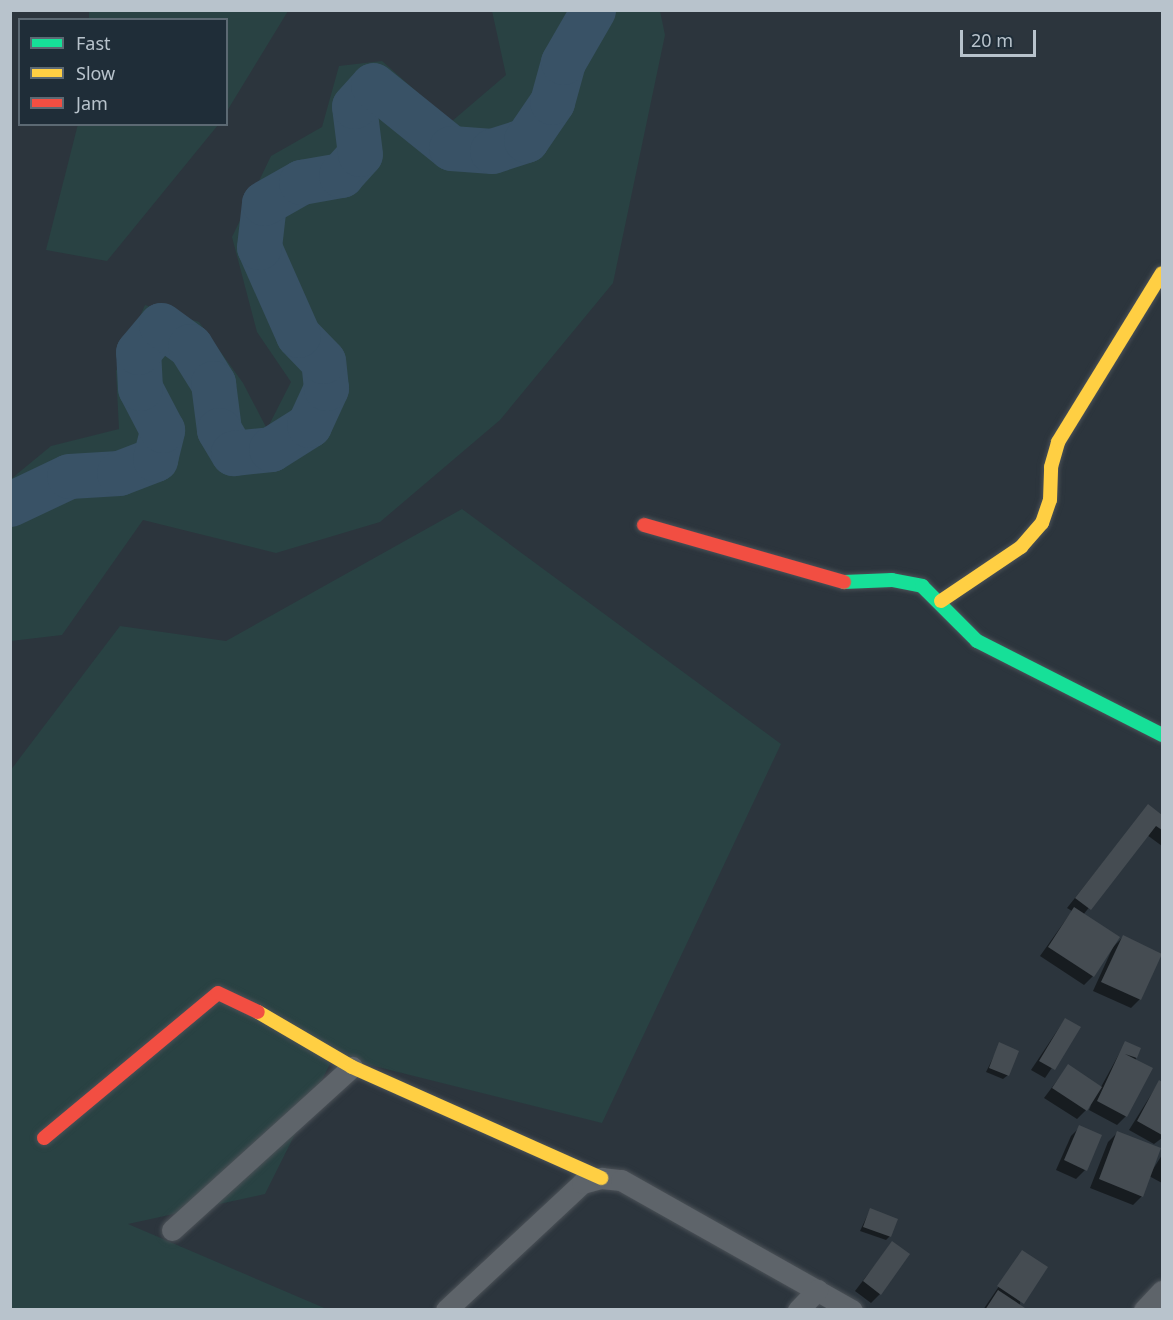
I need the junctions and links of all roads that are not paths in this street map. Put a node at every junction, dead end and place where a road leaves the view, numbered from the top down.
1 (1162, 273) edge
2 (644, 525) dead end
3 (941, 601) junction
4 (1162, 735) edge
5 (352, 1067) junction
6 (44, 1138) dead end
7 (601, 1178) junction
8 (172, 1230) dead end
9 (818, 1290) junction
10 (1162, 1291) edge
11 (446, 1310) edge
12 (798, 1310) edge
13 (852, 1310) edge
14 (1144, 1310) edge

1 - 3 street
2 - 3 street
3 - 4 street
5 - 6 street
5 - 7 street
5 - 8 street
7 - 9 street
7 - 11 street
9 - 12 street
9 - 13 street
10 - 14 street

